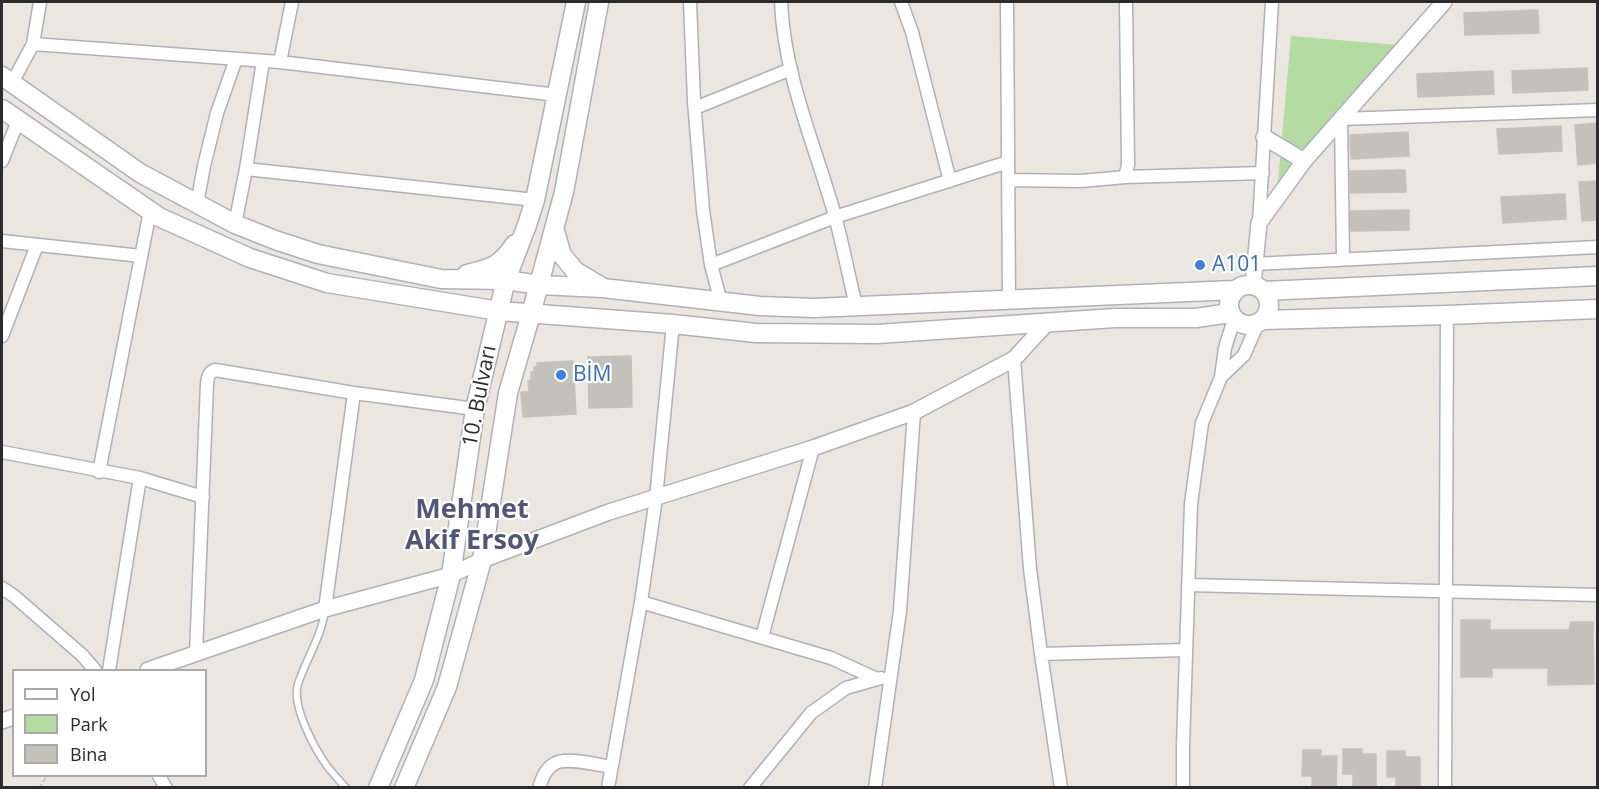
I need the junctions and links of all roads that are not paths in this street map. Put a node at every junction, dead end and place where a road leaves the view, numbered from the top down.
1 (40, 2) edge
2 (292, 2) edge
3 (576, 2) edge
4 (599, 2) edge
5 (690, 2) edge
6 (781, 2) edge
7 (901, 2) edge
8 (1007, 2) edge
9 (1126, 2) edge
10 (1272, 2) edge
11 (1444, 2) edge
12 (33, 44) junction
13 (236, 59) junction
14 (263, 61) junction
15 (280, 62) junction
16 (791, 69) junction
17 (7, 79) edge
18 (557, 95) junction
19 (695, 108) junction
20 (2, 109) edge
21 (1598, 110) edge
22 (1341, 119) junction
23 (18, 121) junction
24 (1264, 137) junction
25 (2, 161) edge
26 (1304, 161) junction
27 (1008, 162) junction
28 (246, 169) junction
29 (1263, 173) junction
30 (1125, 177) junction
31 (1008, 180) junction
32 (950, 181) junction
33 (535, 200) junction
34 (197, 204) junction
35 (150, 211) junction
36 (835, 217) junction
37 (1259, 223) junction
38 (235, 224) junction
39 (527, 225) junction
40 (554, 228) junction
41 (2, 241) edge
42 (37, 245) junction
43 (1598, 247) edge
44 (141, 256) junction
45 (1343, 258) junction
46 (711, 264) junction
47 (1254, 264) junction
48 (1598, 276) edge
49 (441, 279) junction
50 (506, 280) junction
51 (539, 285) junction
52 (603, 288) junction
53 (1258, 288) junction
54 (1235, 290) junction
55 (1009, 299) junction
56 (721, 302) junction
57 (856, 306) junction
58 (1598, 309) edge
59 (499, 311) junction
60 (531, 314) junction
61 (1446, 315) junction
62 (1232, 316) junction
63 (1260, 321) junction
64 (1047, 323) junction
65 (674, 324) junction
66 (2, 336) edge
67 (1014, 359) junction
68 (1221, 377) junction
69 (354, 393) junction
70 (475, 409) junction
71 (914, 412) junction
72 (813, 448) junction
73 (2, 452) edge
74 (99, 472) junction
75 (140, 478) junction
76 (203, 497) junction
77 (656, 498) junction
78 (482, 560) junction
79 (451, 575) junction
80 (1188, 585) junction
81 (2, 588) edge
82 (1446, 592) junction
83 (1598, 595) edge
84 (641, 602) junction
85 (325, 609) junction
86 (762, 637) junction
87 (1186, 650) junction
88 (196, 654) junction
89 (1041, 654) junction
90 (94, 669) edge
91 (109, 669) edge
92 (151, 669) edge
93 (891, 675) junction
94 (877, 679) junction
95 (611, 767) junction
96 (346, 788) edge
97 (378, 788) edge
98 (404, 788) edge
99 (539, 788) edge
100 (608, 788) edge
101 (750, 788) edge
102 (875, 788) edge
103 (1061, 788) edge
104 (1183, 788) edge
105 (1445, 788) edge

1 - 12 street
2 - 15 street
3 - 18 main road, 10. Bulvarı
4 - 40 main road, 10. Bulvarı
5 - 19 street
6 - 16 street
7 - 32 street
8 - 27 street
9 - 30 street
10 - 24 street
11 - 22 street
12 - 13 street
12 - 17 street
13 - 14 street
13 - 34 street
14 - 15 street
14 - 28 street
15 - 18 street
16 - 19 street
16 - 36 street
17 - 34 main road
18 - 33 main road, 10. Bulvarı
19 - 46 street
20 - 23 main road
21 - 22 street
22 - 26 street
22 - 45 street
23 - 25 street
23 - 35 main road
24 - 26 street
24 - 29 street
26 - 37 street
27 - 31 street
27 - 32 street
28 - 33 street
28 - 38 street
29 - 30 street
29 - 37 street
30 - 31 street
31 - 55 street
32 - 36 street
33 - 39 main road, 10. Bulvarı
34 - 38 main road
35 - 44 street
35 - 59 main road
36 - 46 street
36 - 57 street
37 - 47 street
38 - 49 main road
39 - 49 main road
39 - 50 main road, 10. Bulvarı
40 - 51 main road, 10. Bulvarı
40 - 52 main road
41 - 42 street
42 - 44 street
42 - 66 street
43 - 45 street
44 - 74 street
45 - 47 street
46 - 56 street
47 - 53 street
48 - 53 main road
49 - 50 main road
50 - 51 main road
50 - 59 main road, 10. Bulvarı
51 - 52 main road
51 - 60 main road, 10. Bulvarı
52 - 56 main road
53 - 54 main road
53 - 63 main road
54 - 55 main road
54 - 62 main road
55 - 57 main road
56 - 57 main road
58 - 61 main road
59 - 60 main road
59 - 70 main road, 10. Bulvarı
60 - 65 main road
60 - 78 main road, 10. Bulvarı
61 - 63 main road
61 - 82 street
62 - 63 main road
62 - 64 main road
62 - 68 street
63 - 68 street
64 - 65 main road
64 - 67 street
65 - 77 street
67 - 71 street
67 - 89 street
68 - 80 street
69 - 70 street
69 - 76 street
69 - 85 street
70 - 79 main road, 10. Bulvarı
71 - 72 street
71 - 93 street
72 - 77 street
72 - 86 street
73 - 74 street
74 - 75 street
75 - 76 street
75 - 91 street
76 - 88 street
77 - 78 street
77 - 84 street
78 - 79 street
78 - 98 main road, 10. Bulvarı
79 - 85 street
79 - 97 main road, 10. Bulvarı
80 - 82 street
80 - 87 street
81 - 90 street
82 - 83 street
82 - 105 street
84 - 86 street
84 - 95 street
85 - 88 street
85 - 96 lane
86 - 94 street
87 - 89 street
87 - 104 street
88 - 92 street
89 - 103 street
93 - 94 street
93 - 102 street
94 - 101 street
95 - 99 street
95 - 100 street

